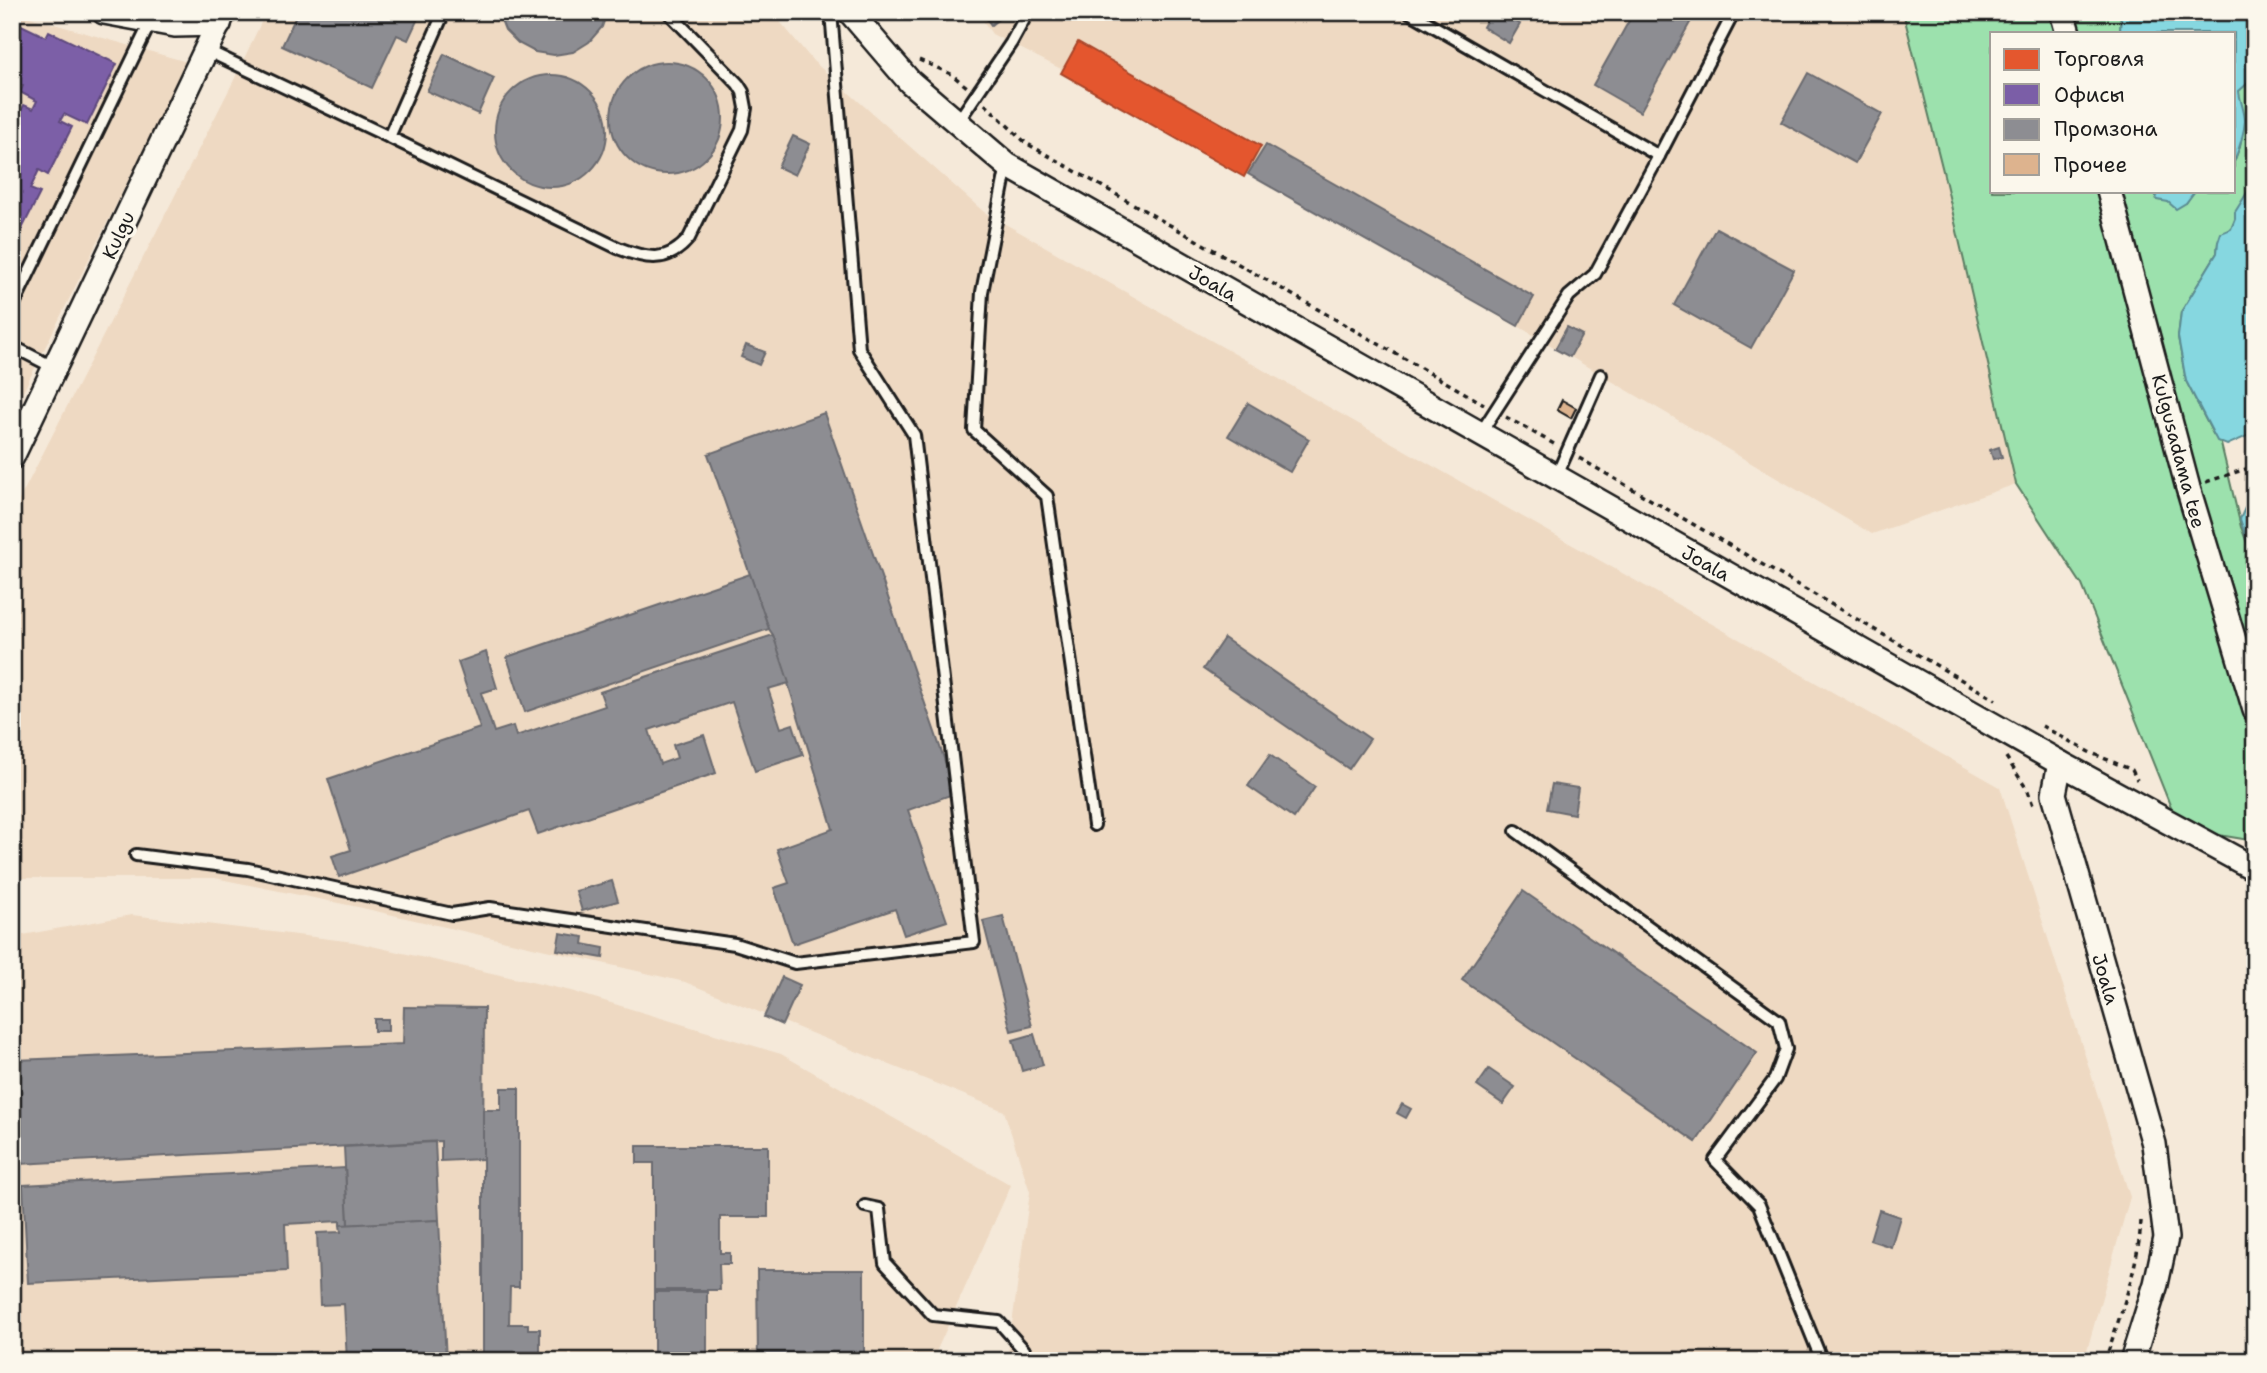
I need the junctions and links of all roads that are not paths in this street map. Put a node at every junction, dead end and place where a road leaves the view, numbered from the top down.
1 (104, 12) edge
2 (444, 12) edge
3 (668, 12) edge
4 (831, 12) edge
5 (850, 12) edge
6 (1027, 12) edge
7 (1409, 12) edge
8 (1734, 12) edge
9 (2062, 12) edge
10 (221, 18) edge
11 (151, 20) junction
12 (2068, 32) edge
13 (206, 50) junction
14 (957, 123) junction
15 (389, 136) junction
16 (1659, 156) junction
17 (1007, 165) junction
18 (2109, 192) edge
19 (12, 308) edge
20 (12, 346) edge
21 (55, 368) junction
22 (1601, 375) dead end
23 (1480, 434) junction
24 (12, 457) edge
25 (1556, 477) junction
26 (2255, 710) edge
27 (2060, 763) junction
28 (1094, 825) dead end
29 (1516, 831) dead end
30 (136, 855) dead end
31 (2253, 867) edge
32 (865, 1206) dead end
33 (1028, 1361) edge
34 (1822, 1361) edge
35 (2132, 1361) edge

1 - 11 street
2 - 15 lane
3 - 15 lane
4 - 30 lane
5 - 14 street, Joala
6 - 14 lane
7 - 16 lane
8 - 16 lane
9 - 12 street
10 - 11 street
10 - 13 street, Kulgu
11 - 19 lane
13 - 15 lane
13 - 21 street, Kulgu
14 - 17 street, Joala
16 - 23 lane
17 - 23 street, Joala
17 - 28 lane
18 - 26 street, Kulgusadama tee
20 - 21 lane
21 - 24 street, Kulgu
22 - 25 lane
23 - 25 street, Joala
25 - 27 street, Joala
27 - 31 street
27 - 35 street, Joala
29 - 34 lane
32 - 33 lane

